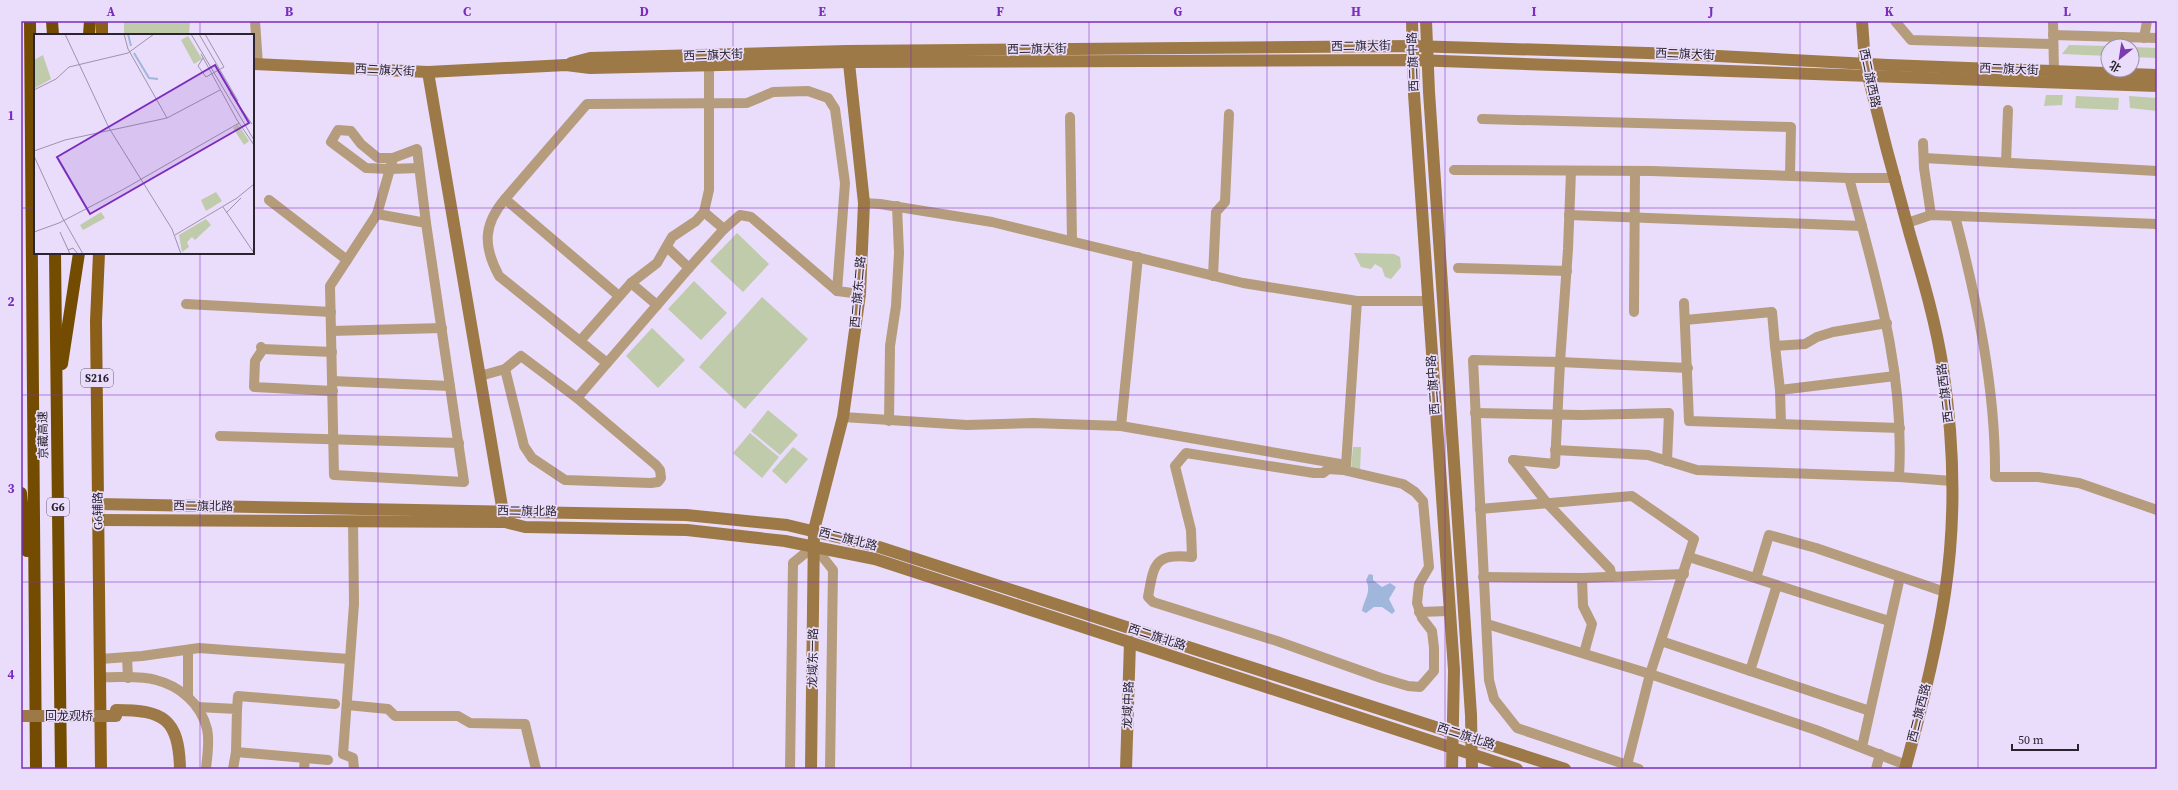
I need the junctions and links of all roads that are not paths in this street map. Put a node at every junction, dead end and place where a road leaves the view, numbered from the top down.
1 (30, 21) edge
2 (52, 21) edge
3 (90, 21) edge
4 (102, 21) edge
5 (255, 21) edge
6 (1412, 21) edge
7 (1426, 21) edge
8 (1862, 21) edge
9 (1895, 21) edge
10 (2053, 21) edge
11 (2148, 21) edge
12 (53, 34) edge
13 (89, 34) edge
14 (102, 34) edge
15 (2144, 38) junction
16 (2157, 38) edge
17 (2053, 39) junction
18 (1412, 46) junction
19 (1427, 46) junction
20 (848, 57) junction
21 (1413, 60) junction
22 (1428, 60) junction
23 (255, 64) edge
24 (1865, 64) junction
25 (566, 65) junction
26 (710, 65) junction
27 (2054, 70) junction
28 (428, 72) junction
29 (2157, 75) edge
30 (1868, 76) junction
31 (2157, 86) edge
32 (710, 103) junction
33 (2008, 110) dead end
34 (1229, 114) dead end
35 (1070, 117) dead end
36 (1482, 119) dead end
37 (1923, 143) dead end
38 (393, 158) junction
39 (1924, 158) junction
40 (2006, 162) junction
41 (419, 168) junction
42 (390, 169) junction
43 (1454, 170) dead end
44 (1571, 171) junction
45 (1635, 171) junction
46 (2157, 171) edge
47 (1790, 175) junction
48 (1849, 178) junction
49 (1896, 178) junction
50 (505, 199) junction
51 (269, 200) dead end
52 (864, 203) junction
53 (897, 206) junction
54 (704, 212) junction
55 (377, 214) junction
56 (1569, 215) junction
57 (1931, 215) junction
58 (1955, 216) junction
59 (1634, 218) junction
60 (1907, 222) junction
61 (426, 223) junction
62 (2157, 224) edge
63 (1862, 226) junction
64 (724, 229) junction
65 (1072, 241) junction
66 (667, 247) junction
67 (55, 254) edge
68 (79, 254) edge
69 (99, 254) edge
70 (1138, 257) junction
71 (347, 260) junction
72 (689, 268) junction
73 (1458, 268) dead end
74 (1567, 271) junction
75 (1213, 276) junction
76 (631, 283) junction
77 (837, 291) junction
78 (860, 294) junction
79 (619, 296) junction
80 (1357, 301) junction
81 (1428, 301) junction
82 (1684, 303) dead end
83 (186, 304) dead end
84 (656, 305) junction
85 (331, 312) junction
86 (1634, 312) dead end
87 (1685, 320) junction
88 (1887, 323) junction
89 (442, 328) junction
90 (331, 331) junction
91 (580, 341) junction
92 (1775, 346) junction
93 (332, 352) junction
94 (1560, 362) junction
95 (608, 363) junction
96 (1688, 368) junction
97 (505, 369) junction
98 (480, 376) junction
99 (1895, 376) junction
100 (332, 386) junction
101 (450, 386) junction
102 (1780, 390) junction
103 (57, 397) junction
104 (577, 398) junction
105 (1475, 413) junction
106 (1558, 414) junction
107 (843, 417) junction
108 (889, 421) junction
109 (1781, 424) junction
110 (1122, 426) junction
111 (1900, 428) junction
112 (220, 436) dead end
113 (333, 439) junction
114 (459, 443) junction
115 (1555, 450) junction
116 (1667, 461) junction
117 (1899, 477) junction
118 (1952, 481) junction
119 (21, 492) edge
120 (1547, 503) junction
121 (98, 504) junction
122 (1480, 509) junction
123 (2157, 510) edge
124 (504, 516) junction
125 (98, 520) junction
126 (353, 521) junction
127 (814, 530) junction
128 (814, 546) junction
129 (1689, 557) junction
130 (1684, 574) junction
131 (1483, 577) junction
132 (1612, 577) junction
133 (1900, 577) junction
134 (1582, 578) junction
135 (1756, 578) junction
136 (1777, 585) junction
137 (1946, 592) junction
138 (1449, 611) junction
139 (1419, 612) junction
140 (35, 617) junction
141 (1889, 621) junction
142 (1487, 624) junction
143 (1661, 641) junction
144 (1130, 642) junction
145 (188, 650) junction
146 (1584, 653) junction
147 (127, 657) junction
148 (100, 659) junction
149 (348, 659) junction
150 (1750, 671) junction
151 (1650, 674) junction
152 (100, 677) junction
153 (128, 678) junction
154 (188, 697) junction
155 (335, 704) dead end
156 (347, 706) junction
157 (197, 707) junction
158 (237, 709) junction
159 (21, 710) edge
160 (1870, 711) junction
161 (116, 713) junction
162 (21, 716) edge
163 (1453, 733) junction
164 (1471, 738) junction
165 (1862, 747) junction
166 (1453, 749) junction
167 (236, 752) junction
168 (1880, 754) junction
169 (1472, 755) junction
170 (305, 758) junction
171 (328, 760) dead end
172 (1627, 765) junction
173 (1906, 767) edge
174 (36, 769) edge
175 (61, 769) edge
176 (101, 769) edge
177 (174, 769) edge
178 (180, 769) edge
179 (206, 769) edge
180 (233, 769) edge
181 (304, 769) edge
182 (354, 769) edge
183 (536, 769) edge
184 (790, 769) edge
185 (811, 769) edge
186 (830, 769) edge
187 (1126, 769) edge
188 (1452, 769) edge
189 (1472, 769) edge
190 (1516, 769) edge
191 (1565, 769) edge
192 (1639, 769) edge
193 (1876, 769) edge

1 - 140 highway, 京藏高速 / G6
2 - 12 highway
3 - 13 highway
4 - 14 main road
5 - 23 street
6 - 18 main road, 西二旗中路
7 - 19 main road, 西二旗中路
8 - 24 main road, 西二旗西路
9 - 17 street
10 - 17 street
11 - 15 street
15 - 16 street
15 - 17 street
17 - 27 street
18 - 19 main road, 西二旗大街
18 - 20 main road, 西二旗大街
18 - 21 main road, 西二旗中路
19 - 22 main road, 西二旗中路
19 - 24 main road, 西二旗大街
20 - 21 main road, 西二旗大街
20 - 25 main road, 西二旗大街
20 - 26 main road, 西二旗大街
20 - 52 main road, 西二旗东二路
21 - 22 main road, 西二旗大街
21 - 81 main road, 西二旗中路
22 - 30 main road, 西二旗大街
22 - 164 main road, 西二旗中路
23 - 28 main road, 西二旗大街
24 - 27 main road, 西二旗大街
24 - 30 main road, 西二旗西路
25 - 26 main road, 西二旗大街
25 - 28 main road, 西二旗大街
26 - 32 street
27 - 29 main road, 西二旗大街
28 - 98 main road
30 - 31 main road, 西二旗大街
30 - 49 main road, 西二旗西路
32 - 50 street
32 - 54 street
32 - 77 street
33 - 40 street
34 - 75 street
35 - 65 street
36 - 47 street
37 - 39 street
38 - 41 street
38 - 42 street
38 - 42 street
39 - 40 street
39 - 57 street
40 - 46 street
41 - 42 street
41 - 61 street
42 - 55 street
43 - 44 street
44 - 45 street
44 - 56 street
45 - 47 street
45 - 59 street
47 - 48 street
48 - 49 street
48 - 63 street
49 - 60 main road, 西二旗西路
50 - 79 street
50 - 91 street
51 - 71 street
52 - 53 street
52 - 78 main road, 西二旗东二路
53 - 65 street
53 - 108 street
54 - 64 street
54 - 66 street
55 - 61 street
55 - 71 street
56 - 59 street
56 - 74 street
57 - 58 street
57 - 60 street
58 - 62 street
58 - 123 street
59 - 63 street
59 - 86 street
60 - 118 main road, 西二旗西路
61 - 89 street
63 - 88 street
64 - 72 street
64 - 77 street
65 - 70 street
66 - 72 street
66 - 76 street
67 - 103 highway, 京藏高速 / G6
68 - 103 highway
69 - 121 main road, G6辅路 / S216
70 - 75 street
70 - 110 street
71 - 85 street
72 - 84 street
73 - 74 street
74 - 94 street
75 - 80 street
76 - 79 street
76 - 84 street
77 - 78 street
78 - 107 main road, 西二旗东二路
79 - 91 street
80 - 81 street
80 - 110 street
81 - 138 main road, 西二旗中路
82 - 87 street
83 - 85 street
84 - 95 street
85 - 90 street
87 - 92 street
87 - 96 street
88 - 92 street
88 - 99 street
89 - 90 street
89 - 101 street
90 - 93 street
91 - 95 street
92 - 102 street
93 - 100 street
93 - 100 street
94 - 96 street
94 - 105 street
94 - 106 street
95 - 104 street
96 - 109 street
97 - 98 street
97 - 104 street
97 - 104 street
98 - 124 main road
99 - 102 street
99 - 111 street
100 - 101 street
100 - 113 street
101 - 114 street
102 - 109 street
103 - 175 highway, 京藏高速 / G6
105 - 106 street
105 - 122 street
106 - 115 street
106 - 116 street
107 - 108 street
107 - 127 main road, 西二旗东二路
108 - 110 street
109 - 111 street
111 - 117 street
112 - 113 street
113 - 114 street
113 - 114 street
115 - 116 street
115 - 120 street
116 - 117 street
117 - 118 street
118 - 137 main road, 西二旗西路
119 - 140 highway
120 - 122 street
120 - 129 street
120 - 132 street
121 - 124 main road, 西二旗北路
121 - 125 main road, G6辅路 / S216
122 - 131 street
124 - 126 main road, 西二旗北路
124 - 127 main road, 西二旗北路
124 - 128 main road, 西二旗北路
125 - 126 main road, 西二旗北路
125 - 148 main road, G6辅路 / S216
126 - 149 street
127 - 128 main road, 龙域东一路
127 - 163 main road, 西二旗北路
128 - 144 main road, 西二旗北路
128 - 184 street
128 - 185 main road, 龙域东一路
128 - 186 street
129 - 130 street
129 - 135 street
130 - 132 street
130 - 143 street
131 - 134 street
131 - 142 street
132 - 134 street
133 - 135 street
133 - 137 street
133 - 141 street
134 - 146 street
135 - 136 street
136 - 141 street
136 - 150 street
137 - 173 main road, 西二旗西路
138 - 139 street
138 - 163 main road, 西二旗中路
139 - 139 street
140 - 174 highway, 京藏高速 / G6
141 - 160 street
142 - 146 street
142 - 172 street
143 - 150 street
143 - 151 street
144 - 166 main road, 西二旗北路
144 - 187 main road, 龙域中路
145 - 147 street
145 - 149 street
145 - 154 street
146 - 151 street
147 - 148 street
147 - 153 street
148 - 152 main road, G6辅路 / S216
149 - 156 street
150 - 160 street
151 - 165 street
151 - 172 street
152 - 153 street
152 - 176 main road, G6辅路 / S216
153 - 154 street
154 - 157 street
155 - 158 street
156 - 182 street
156 - 183 street
157 - 158 street
157 - 179 street
158 - 167 street
159 - 161 main road, 回龙观桥
160 - 165 street
161 - 162 main road, 回龙观桥, bridge
161 - 177 main road
161 - 178 main road
163 - 164 main road, 西二旗北路
163 - 166 main road, 西二旗中路
164 - 169 main road, 西二旗中路
164 - 191 main road, 西二旗北路
165 - 168 street
166 - 169 main road, 西二旗北路
166 - 188 main road, 西二旗中路
167 - 170 street
167 - 180 street
168 - 173 street
168 - 193 street
169 - 189 main road, 西二旗中路
169 - 190 main road, 西二旗北路
170 - 171 street
170 - 181 street
172 - 192 street

